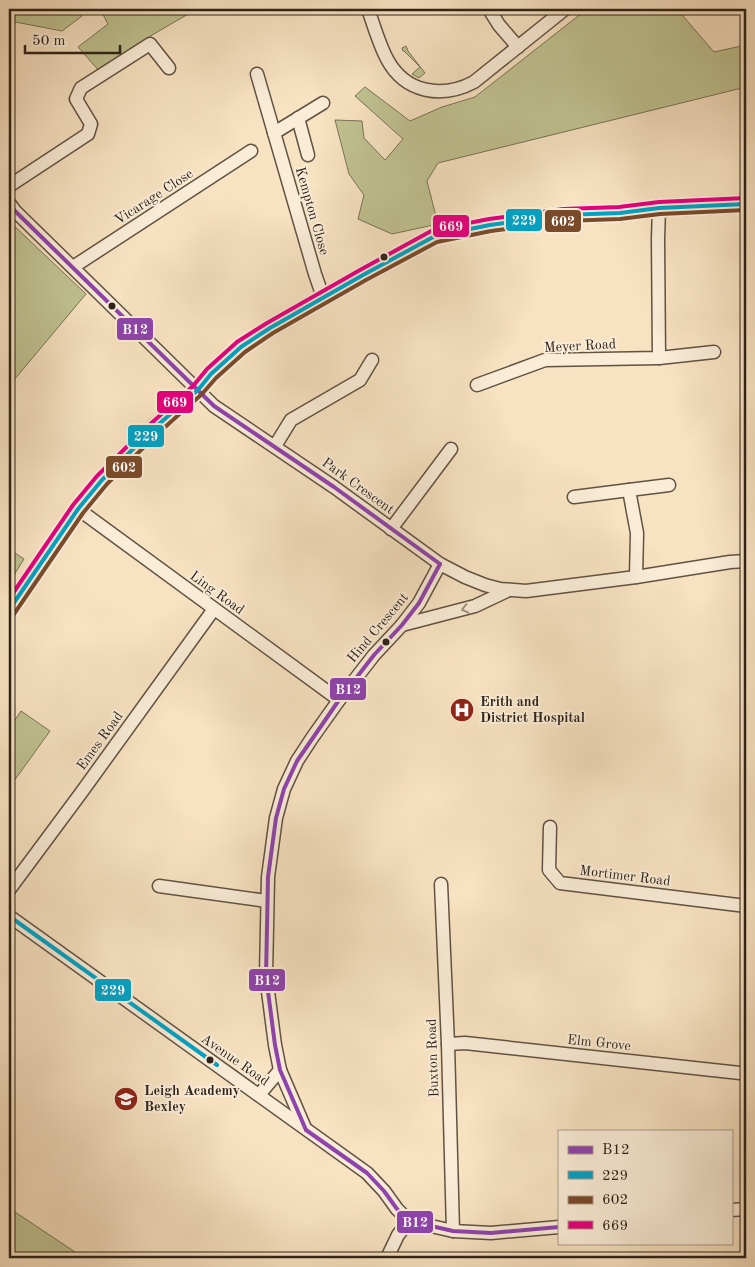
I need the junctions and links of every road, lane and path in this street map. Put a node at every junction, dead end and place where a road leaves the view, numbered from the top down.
1 (368, 9) edge
2 (489, 9) edge
3 (565, 9) edge
4 (518, 47) junction
5 (169, 68) dead end
6 (257, 74) dead end
7 (323, 102) dead end
8 (298, 118) junction
9 (274, 133) junction
10 (251, 151) dead end
11 (308, 155) dead end
12 (9, 186) edge
13 (9, 203) edge
14 (746, 204) edge
15 (659, 208) junction
16 (73, 268) junction
17 (323, 297) junction
18 (714, 352) dead end
19 (659, 358) junction
20 (372, 360) dead end
21 (477, 385) dead end
22 (198, 390) junction
23 (275, 446) junction
24 (451, 449) dead end
25 (669, 485) dead end
26 (630, 490) junction
27 (574, 497) dead end
28 (78, 509) junction
29 (391, 529) junction
30 (746, 561) edge
31 (440, 564) junction
32 (636, 577) junction
33 (509, 590) junction
34 (214, 609) junction
35 (9, 610) edge
36 (402, 625) junction
37 (338, 700) junction
38 (550, 827) dead end
39 (441, 884) dead end
40 (159, 886) dead end
41 (9, 890) edge
42 (267, 901) junction
43 (746, 906) edge
44 (9, 916) edge
45 (448, 1044) junction
46 (280, 1070) junction
47 (746, 1073) edge
48 (259, 1095) junction
49 (306, 1130) junction
50 (746, 1209) edge
51 (732, 1210) edge
52 (409, 1221) junction
53 (558, 1226) edge
54 (453, 1231) junction
55 (387, 1258) edge

1 - 4 street
2 - 4 street
3 - 4 street
5 - 12 street
6 - 9 street, Kempton Close
7 - 8 street
8 - 9 street
8 - 11 street, Kempton Close
9 - 17 street, Kempton Close
10 - 16 street, Vicarage Close
13 - 16 street, Park Crescent
14 - 15 main road
15 - 17 main road
15 - 19 street
16 - 22 street, Park Crescent
17 - 22 main road
18 - 19 street, Meyer Road
19 - 21 street, Meyer Road
20 - 23 street
22 - 23 street, Park Crescent
22 - 28 main road
23 - 29 street, Park Crescent
24 - 29 street
25 - 26 street
26 - 27 street
26 - 32 street
28 - 34 street, Ling Road
28 - 35 main road
29 - 31 street, Park Crescent
30 - 32 street, Park Crescent
31 - 33 street, Park Crescent
31 - 36 street, Hind Crescent
32 - 33 street, Park Crescent
33 -> 36 street, Park Crescent
34 - 37 street, Ling Road
34 - 41 street, Emes Road
36 - 37 street, Hind Crescent
37 - 42 street, Hind Crescent
38 - 43 street, Mortimer Road
39 - 45 street, Buxton Road
40 - 42 street
42 - 46 street, Hind Crescent
44 - 48 street, Avenue Road
45 - 47 street, Elm Grove
45 - 54 street, Buxton Road
46 - 48 street
46 - 49 street, Hind Crescent
48 - 49 street, Avenue Road
49 - 52 street, Avenue Road
50 - 51 street
52 - 54 street
52 - 55 street
53 - 54 street

